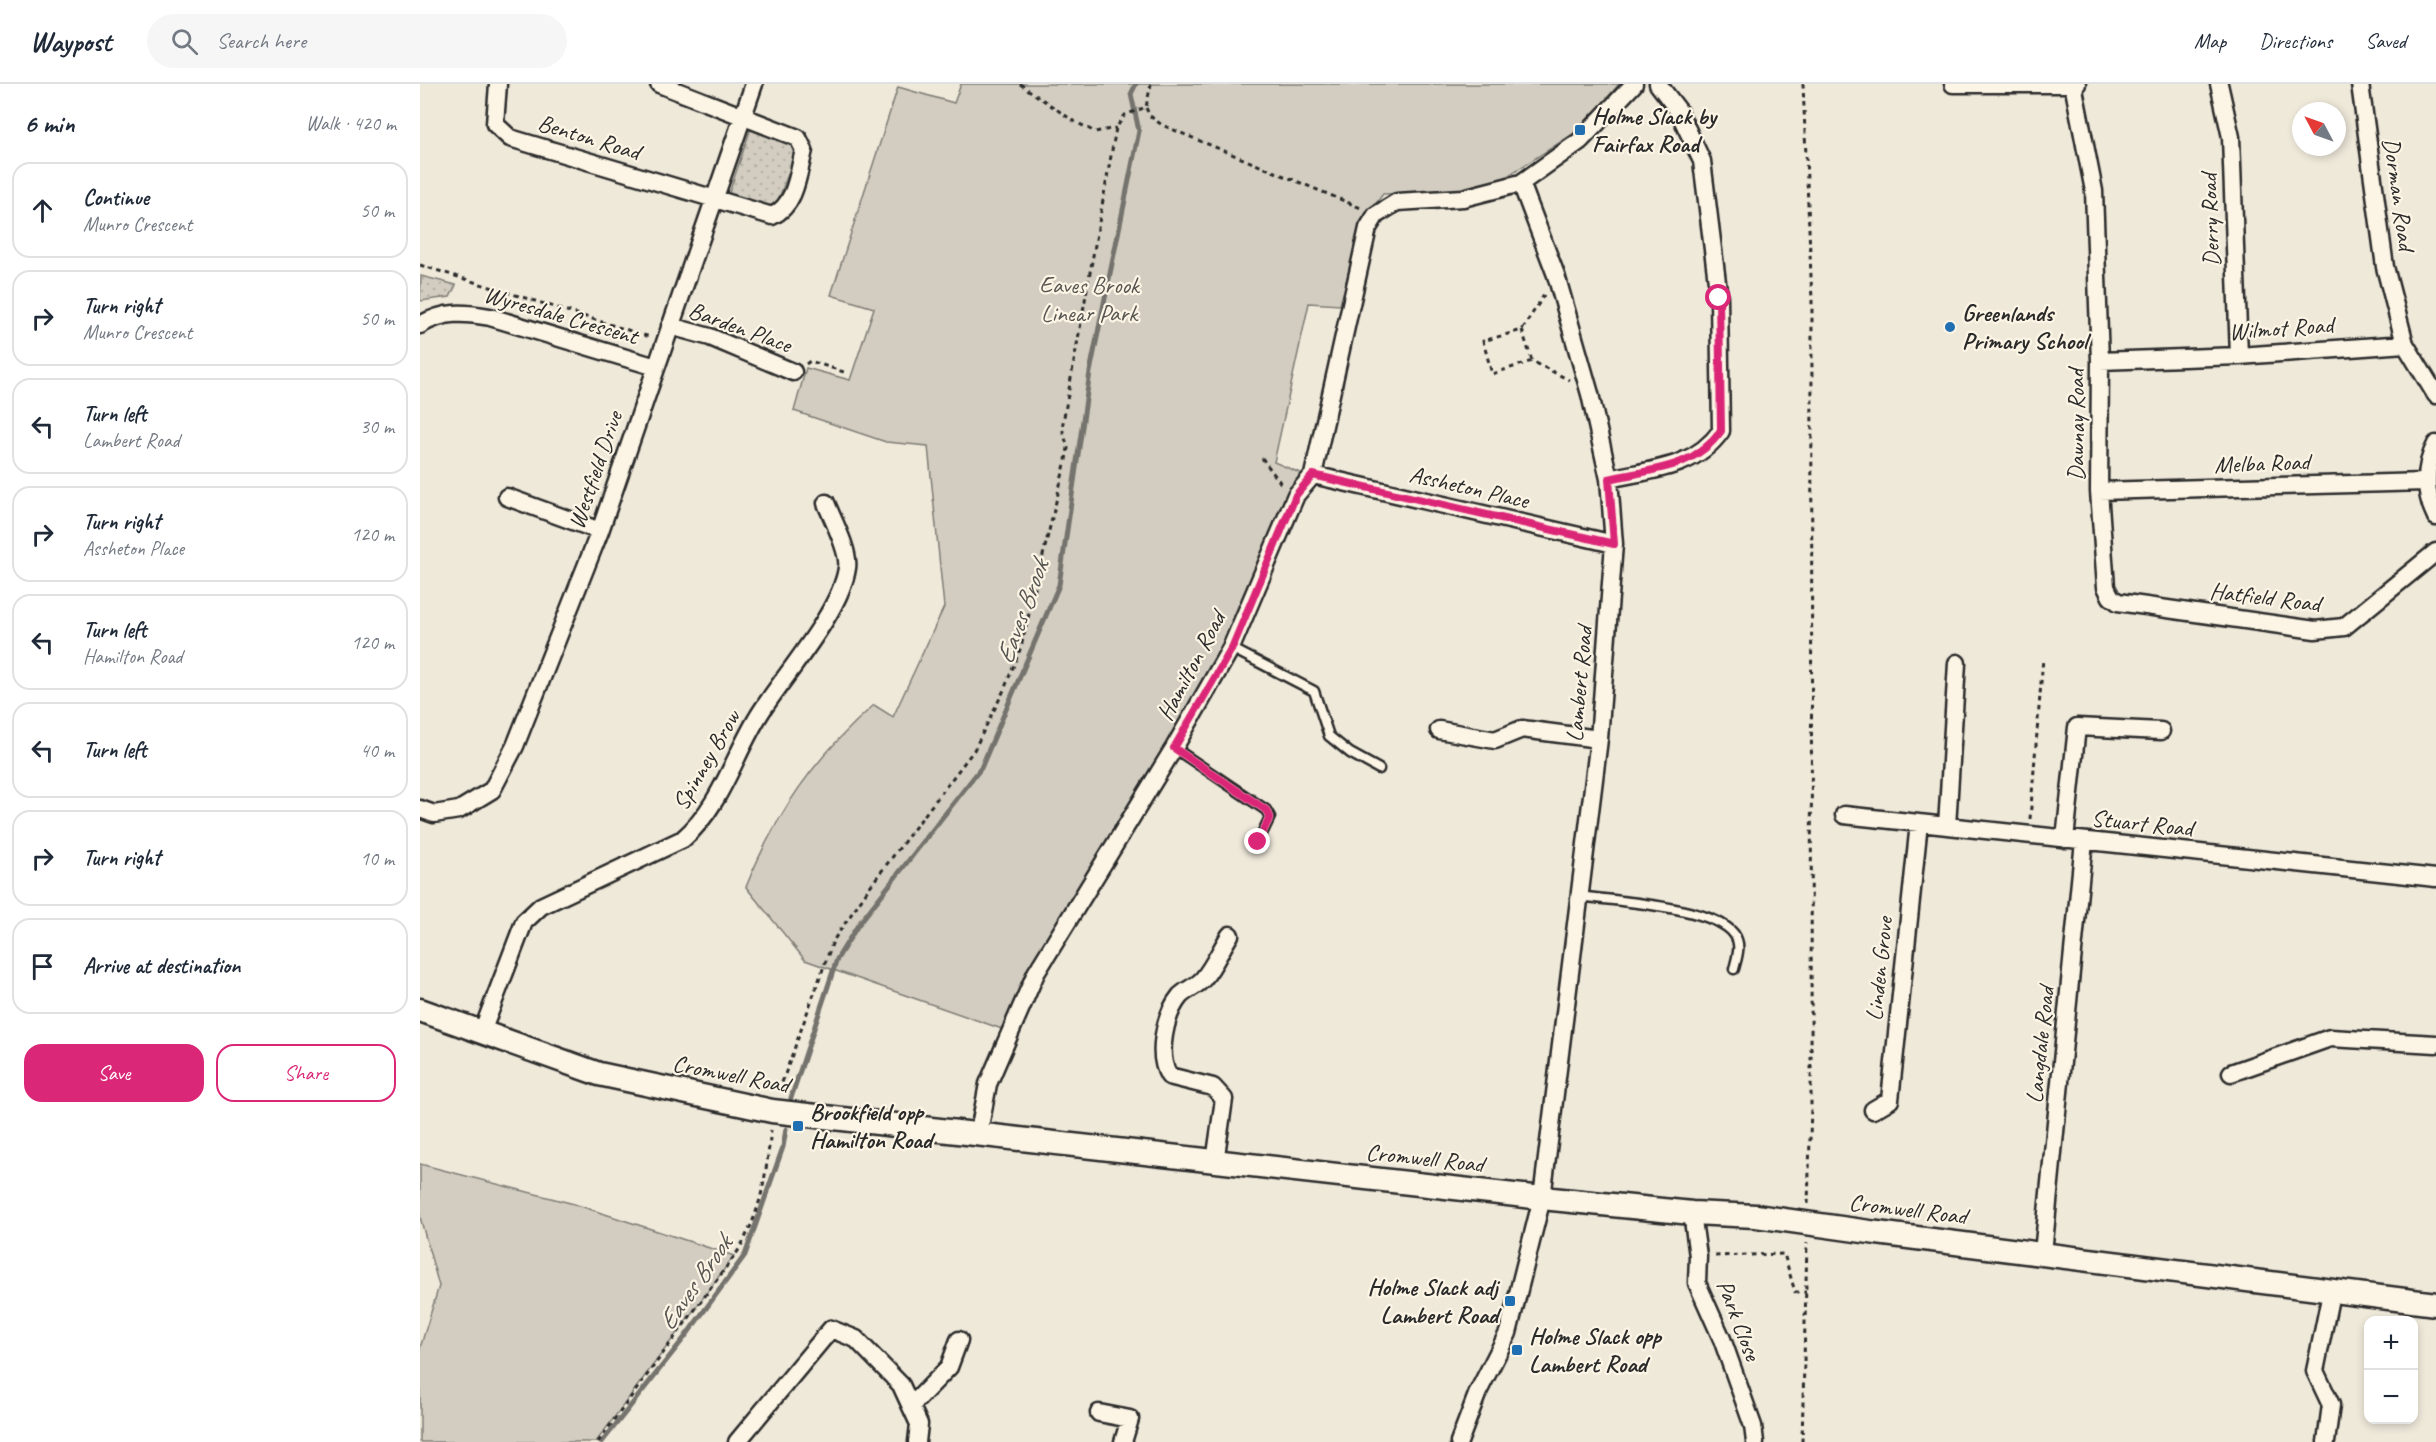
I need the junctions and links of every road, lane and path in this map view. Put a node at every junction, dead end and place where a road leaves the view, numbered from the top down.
1 (498, 84) edge
2 (658, 84) edge
3 (754, 84) edge
4 (1020, 84) edge
5 (1151, 84) edge
6 (1634, 84) edge
7 (1658, 84) edge
8 (1803, 84) edge
9 (1953, 84) edge
10 (2074, 84) edge
11 (2219, 84) edge
12 (2360, 84) edge
13 (1145, 107) junction
14 (743, 115) junction
15 (1116, 128) junction
16 (1521, 183) junction
17 (712, 200) junction
18 (1376, 215) junction
19 (420, 265) edge
20 (1556, 275) junction
21 (420, 325) edge
22 (1522, 330) junction
23 (667, 334) junction
24 (2405, 344) junction
25 (2239, 356) junction
26 (1532, 361) junction
27 (2100, 361) junction
28 (656, 367) junction
29 (793, 372) joint
30 (847, 373) dead end
31 (1588, 391) junction
32 (2436, 395) edge
33 (2436, 444) edge
34 (1262, 458) dead end
35 (1313, 475) junction
36 (1609, 479) junction
37 (2426, 482) junction
38 (2099, 491) junction
39 (1296, 495) junction
40 (507, 497) dead end
41 (826, 503) dead end
42 (2436, 517) edge
43 (600, 531) junction
44 (1614, 544) junction
45 (2436, 552) edge
46 (2106, 587) joint
47 (1232, 648) junction
48 (2043, 658) dead end
49 (1957, 663) dead end
50 (1439, 730) dead end
51 (2161, 731) dead end
52 (1599, 739) junction
53 (1174, 748) junction
54 (1380, 769) dead end
55 (420, 809) edge
56 (1844, 815) dead end
57 (1919, 824) junction
58 (1947, 826) junction
59 (2029, 836) junction
60 (2065, 839) junction
61 (2084, 841) junction
62 (1258, 842) dead end
63 (2436, 878) edge
64 (1579, 896) junction
65 (1230, 935) dead end
66 (1734, 969) dead end
67 (420, 1010) edge
68 (482, 1032) junction
69 (2436, 1044) edge
70 (2231, 1073) dead end
71 (1873, 1110) dead end
72 (772, 1111) junction
73 (978, 1137) junction
74 (1215, 1162) junction
75 (1542, 1198) junction
76 (1808, 1210) dead end
77 (1692, 1213) junction
78 (1808, 1233) dead end
79 (2043, 1253) junction
80 (1698, 1257) junction
81 (1806, 1292) junction
82 (2331, 1293) junction
83 (2436, 1304) edge
84 (959, 1340) dead end
85 (912, 1405) junction
86 (1099, 1413) dead end
87 (598, 1442) edge
88 (737, 1442) edge
89 (917, 1442) edge
90 (1123, 1442) edge
91 (1459, 1442) edge
92 (1755, 1442) edge
93 (1802, 1442) edge
94 (2326, 1442) edge

1 - 17 street, Benton Road
2 - 14 street
3 - 14 street, Westfield Drive
4 - 15 path
5 - 13 path
6 - 16 street
7 - 36 street
8 - 76 path
9 - 10 street
10 - 27 street, Dawnay Road
11 - 25 street, Derry Road
12 - 24 street, Dorman Road
13 - 15 path
13 - 18 path
14 - 17 street, Westfield Drive
14 - 17 street
15 - 72 path
16 - 18 street
16 - 20 street, Lambert Road
17 - 23 street, Westfield Drive
18 - 35 street, Hamilton Road
19 - 23 path
20 - 22 path
20 - 31 street, Lambert Road
21 - 28 street, Wyresdale Crescent
22 - 26 path
22 - 26 path
23 - 28 street, Westfield Drive
23 - 29 street, Barden Place
24 - 25 street, Wilmot Road
24 - 32 street
25 - 27 street, Wilmot Road
26 - 31 path
27 - 38 street, Dawnay Road
28 - 43 street, Westfield Drive
29 - 30 path
31 - 36 street, Lambert Road
33 - 37 street
34 - 39 path
35 - 39 street, Hamilton Road
35 - 44 street, Assheton Place
36 - 44 street, Lambert Road
37 - 38 street, Melba Road
37 - 42 street
38 - 46 street, Dawnay Road
39 - 47 street, Hamilton Road
40 - 43 street
41 - 68 street, Spinney Brow
43 - 55 street, Westfield Drive
44 - 52 street, Lambert Road
45 - 46 street, Hatfield Road
47 - 53 street, Hamilton Road
47 - 54 lane
48 - 59 path
49 - 58 street
50 - 52 street
51 - 60 street
52 - 64 street, Lambert Road
53 - 62 lane
53 - 73 street, Hamilton Road
56 - 57 street, Stuart Road
57 - 58 street, Stuart Road
57 - 71 street, Linden Grove
58 - 59 street, Stuart Road
59 - 60 street, Stuart Road
60 - 61 street, Stuart Road
61 - 63 street, Stuart Road
61 - 79 street, Langdale Road
64 - 66 lane
64 - 75 street, Lambert Road
65 - 74 street
67 - 68 street, Cromwell Road
68 - 72 street, Cromwell Road
69 - 70 street
72 - 73 street, Cromwell Road
72 - 87 path
73 - 74 street, Cromwell Road
74 - 75 street, Cromwell Road
75 - 77 street, Cromwell Road
75 - 91 street, Lambert Road
77 - 79 street, Cromwell Road, bridge
77 - 80 street, Park Close
78 - 81 path
79 - 82 street, Cromwell Road
80 - 81 path
80 - 92 street, Park Close
81 - 93 path
82 - 83 street, Cromwell Road
82 - 94 street
84 - 85 street
85 - 88 street
85 - 89 street
86 - 90 street

